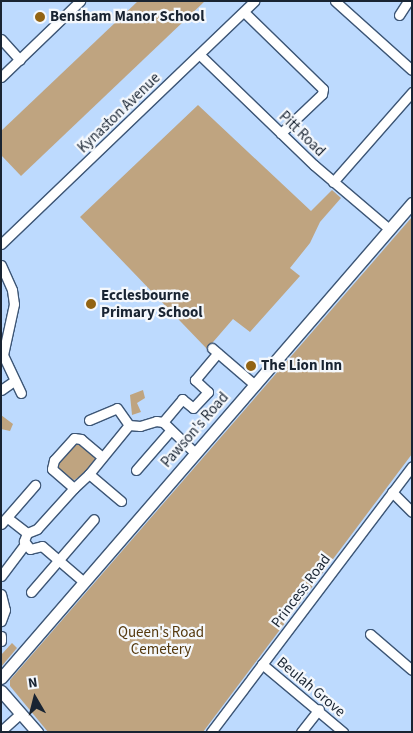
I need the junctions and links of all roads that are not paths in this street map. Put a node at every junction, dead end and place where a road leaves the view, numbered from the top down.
1 (80, 1) edge
2 (254, 1) edge
3 (335, 1) edge
4 (408, 1) edge
5 (244, 12) junction
6 (399, 15) dead end
7 (1, 39) edge
8 (200, 55) junction
9 (20, 60) junction
10 (412, 70) edge
11 (1, 77) edge
12 (412, 92) edge
13 (281, 133) junction
14 (332, 182) junction
15 (412, 203) edge
16 (388, 228) junction
17 (1, 244) edge
18 (1, 265) edge
19 (14, 382) junction
20 (255, 385) junction
21 (1, 390) edge
22 (21, 393) dead end
23 (90, 420) dead end
24 (163, 422) junction
25 (129, 425) junction
26 (170, 431) junction
27 (195, 453) junction
28 (101, 456) junction
29 (412, 466) edge
30 (136, 470) dead end
31 (90, 474) junction
32 (35, 485) dead end
33 (74, 488) junction
34 (392, 492) junction
35 (121, 501) dead end
36 (412, 512) edge
37 (9, 518) junction
38 (94, 519) dead end
39 (1, 524) edge
40 (27, 533) junction
41 (25, 544) junction
42 (58, 559) junction
43 (1, 576) edge
44 (84, 582) junction
45 (31, 592) dead end
46 (1, 594) edge
47 (1, 621) edge
48 (370, 634) dead end
49 (1, 636) edge
50 (1, 640) edge
51 (262, 664) junction
52 (412, 670) edge
53 (1, 678) edge
54 (1, 690) edge
55 (319, 709) junction
56 (21, 713) junction
57 (1, 731) edge
58 (37, 732) edge
59 (211, 732) edge
60 (301, 732) edge
61 (343, 732) edge

1 - 9 street
2 - 5 street, Kynaston Avenue
3 - 10 street
4 - 6 street
5 - 8 street, Kynaston Avenue
5 - 13 street
7 - 9 street
8 - 13 street, Pitt Road
8 - 17 street, Kynaston Avenue
9 - 11 street
12 - 14 street
13 - 14 street, Pitt Road
14 - 16 street, Pitt Road
15 - 16 street, Pawson's Road
16 - 20 street, Pawson's Road
18 - 19 street
19 - 21 street
19 - 22 street
20 - 24 street
20 - 27 street, Pawson's Road
23 - 25 street
24 - 25 street
24 - 26 street
25 - 28 street
26 - 27 street
26 - 30 street
27 - 44 street, Pawson's Road
28 - 31 street
28 - 33 street
29 - 34 street, Princess Road
31 - 33 street
31 - 35 street
32 - 37 street
33 - 40 street
34 - 36 street
34 - 51 street, Princess Road
37 - 39 street
37 - 40 street
38 - 42 street
40 - 41 street
41 - 42 street
41 - 43 street
42 - 44 street
42 - 45 street
44 - 53 street, Pawson's Road
46 - 47 street
48 - 52 street
49 - 50 street
51 - 55 street, Beulah Grove
51 - 59 street, Princess Road
54 - 56 street
55 - 60 street
55 - 61 street, Beulah Grove
56 - 57 street
56 - 58 street

